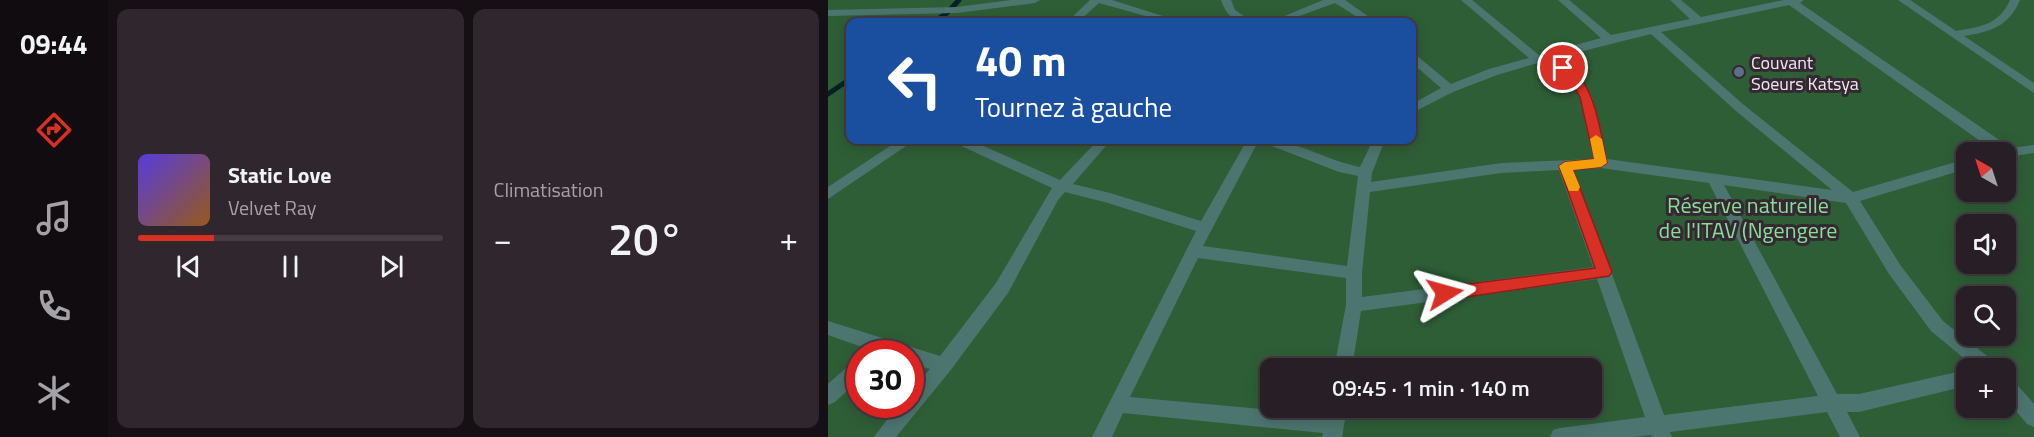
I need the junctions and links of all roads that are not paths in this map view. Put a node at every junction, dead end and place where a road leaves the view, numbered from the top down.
1 (1035, 0) edge
2 (1096, 0) edge
3 (1101, 0) edge
4 (1226, 0) edge
5 (1332, 0) edge
6 (1338, 0) edge
7 (1466, 0) edge
8 (1563, 0) edge
9 (1675, 0) edge
10 (1903, 0) edge
11 (2015, 0) edge
12 (1796, 1) edge
13 (828, 13) edge
14 (1076, 18) edge
15 (1163, 18) edge
16 (1241, 18) edge
17 (1285, 18) edge
18 (1365, 18) edge
19 (1698, 20) junction
20 (1652, 29) junction
21 (1956, 34) junction
22 (1609, 39) junction
23 (1551, 56) junction
24 (1416, 60) edge
25 (1537, 60) junction
26 (1449, 89) junction
27 (2034, 89) edge
28 (1416, 108) edge
29 (1991, 142) edge
30 (902, 144) edge
31 (969, 144) edge
32 (1101, 144) edge
33 (1251, 144) edge
34 (1279, 144) edge
35 (1378, 144) edge
36 (2034, 149) edge
37 (2016, 152) edge
38 (1601, 163) junction
39 (1565, 166) junction
40 (1956, 167) edge
41 (1713, 177) junction
42 (1364, 181) junction
43 (1061, 186) junction
44 (828, 194) edge
45 (1851, 198) junction
46 (1204, 228) junction
47 (1194, 250) junction
48 (1604, 272) junction
49 (1354, 273) junction
50 (1354, 305) junction
51 (828, 328) edge
52 (855, 340) edge
53 (1346, 358) edge
54 (1976, 358) edge
55 (924, 360) edge
56 (944, 364) junction
57 (846, 380) edge
58 (1956, 380) edge
59 (924, 388) edge
60 (828, 396) edge
61 (2016, 397) edge
62 (1830, 403) junction
63 (1117, 404) junction
64 (899, 418) edge
65 (2034, 418) edge
66 (1334, 423) edge
67 (1660, 431) edge
68 (884, 437) edge
69 (1102, 437) edge
70 (1560, 437) edge
71 (1850, 437) edge

1 - 13 street
2 - 14 street
3 - 15 street
4 - 16 street
5 - 17 street
6 - 18 street
7 - 25 street
8 - 22 street
9 - 19 street
10 - 21 street
11 - 21 street
12 - 19 street
12 - 29 street
19 - 20 street
20 - 22 street
20 - 45 street
21 - 27 street
22 - 23 street
23 - 25 street
23 - 38 street
24 - 26 street
25 - 26 street
26 - 28 street
30 - 44 street
31 - 43 street
32 - 43 street
33 - 46 street
34 - 42 street
35 - 42 street
36 - 37 street
38 - 39 street
38 - 41 street
39 - 42 street
39 - 48 street
40 - 45 street
41 - 45 street
41 - 62 street
42 - 49 street
43 - 46 street
43 - 56 street
45 - 54 street
46 - 47 street
47 - 49 street
47 - 63 street
48 - 50 street
48 - 67 street
49 - 50 street
50 - 53 street
51 - 52 street
55 - 56 street
56 - 59 street
57 - 60 street
58 - 62 street
61 - 65 street
62 - 67 street
62 - 71 street
63 - 66 street
63 - 69 street
64 - 68 street
67 - 70 street

